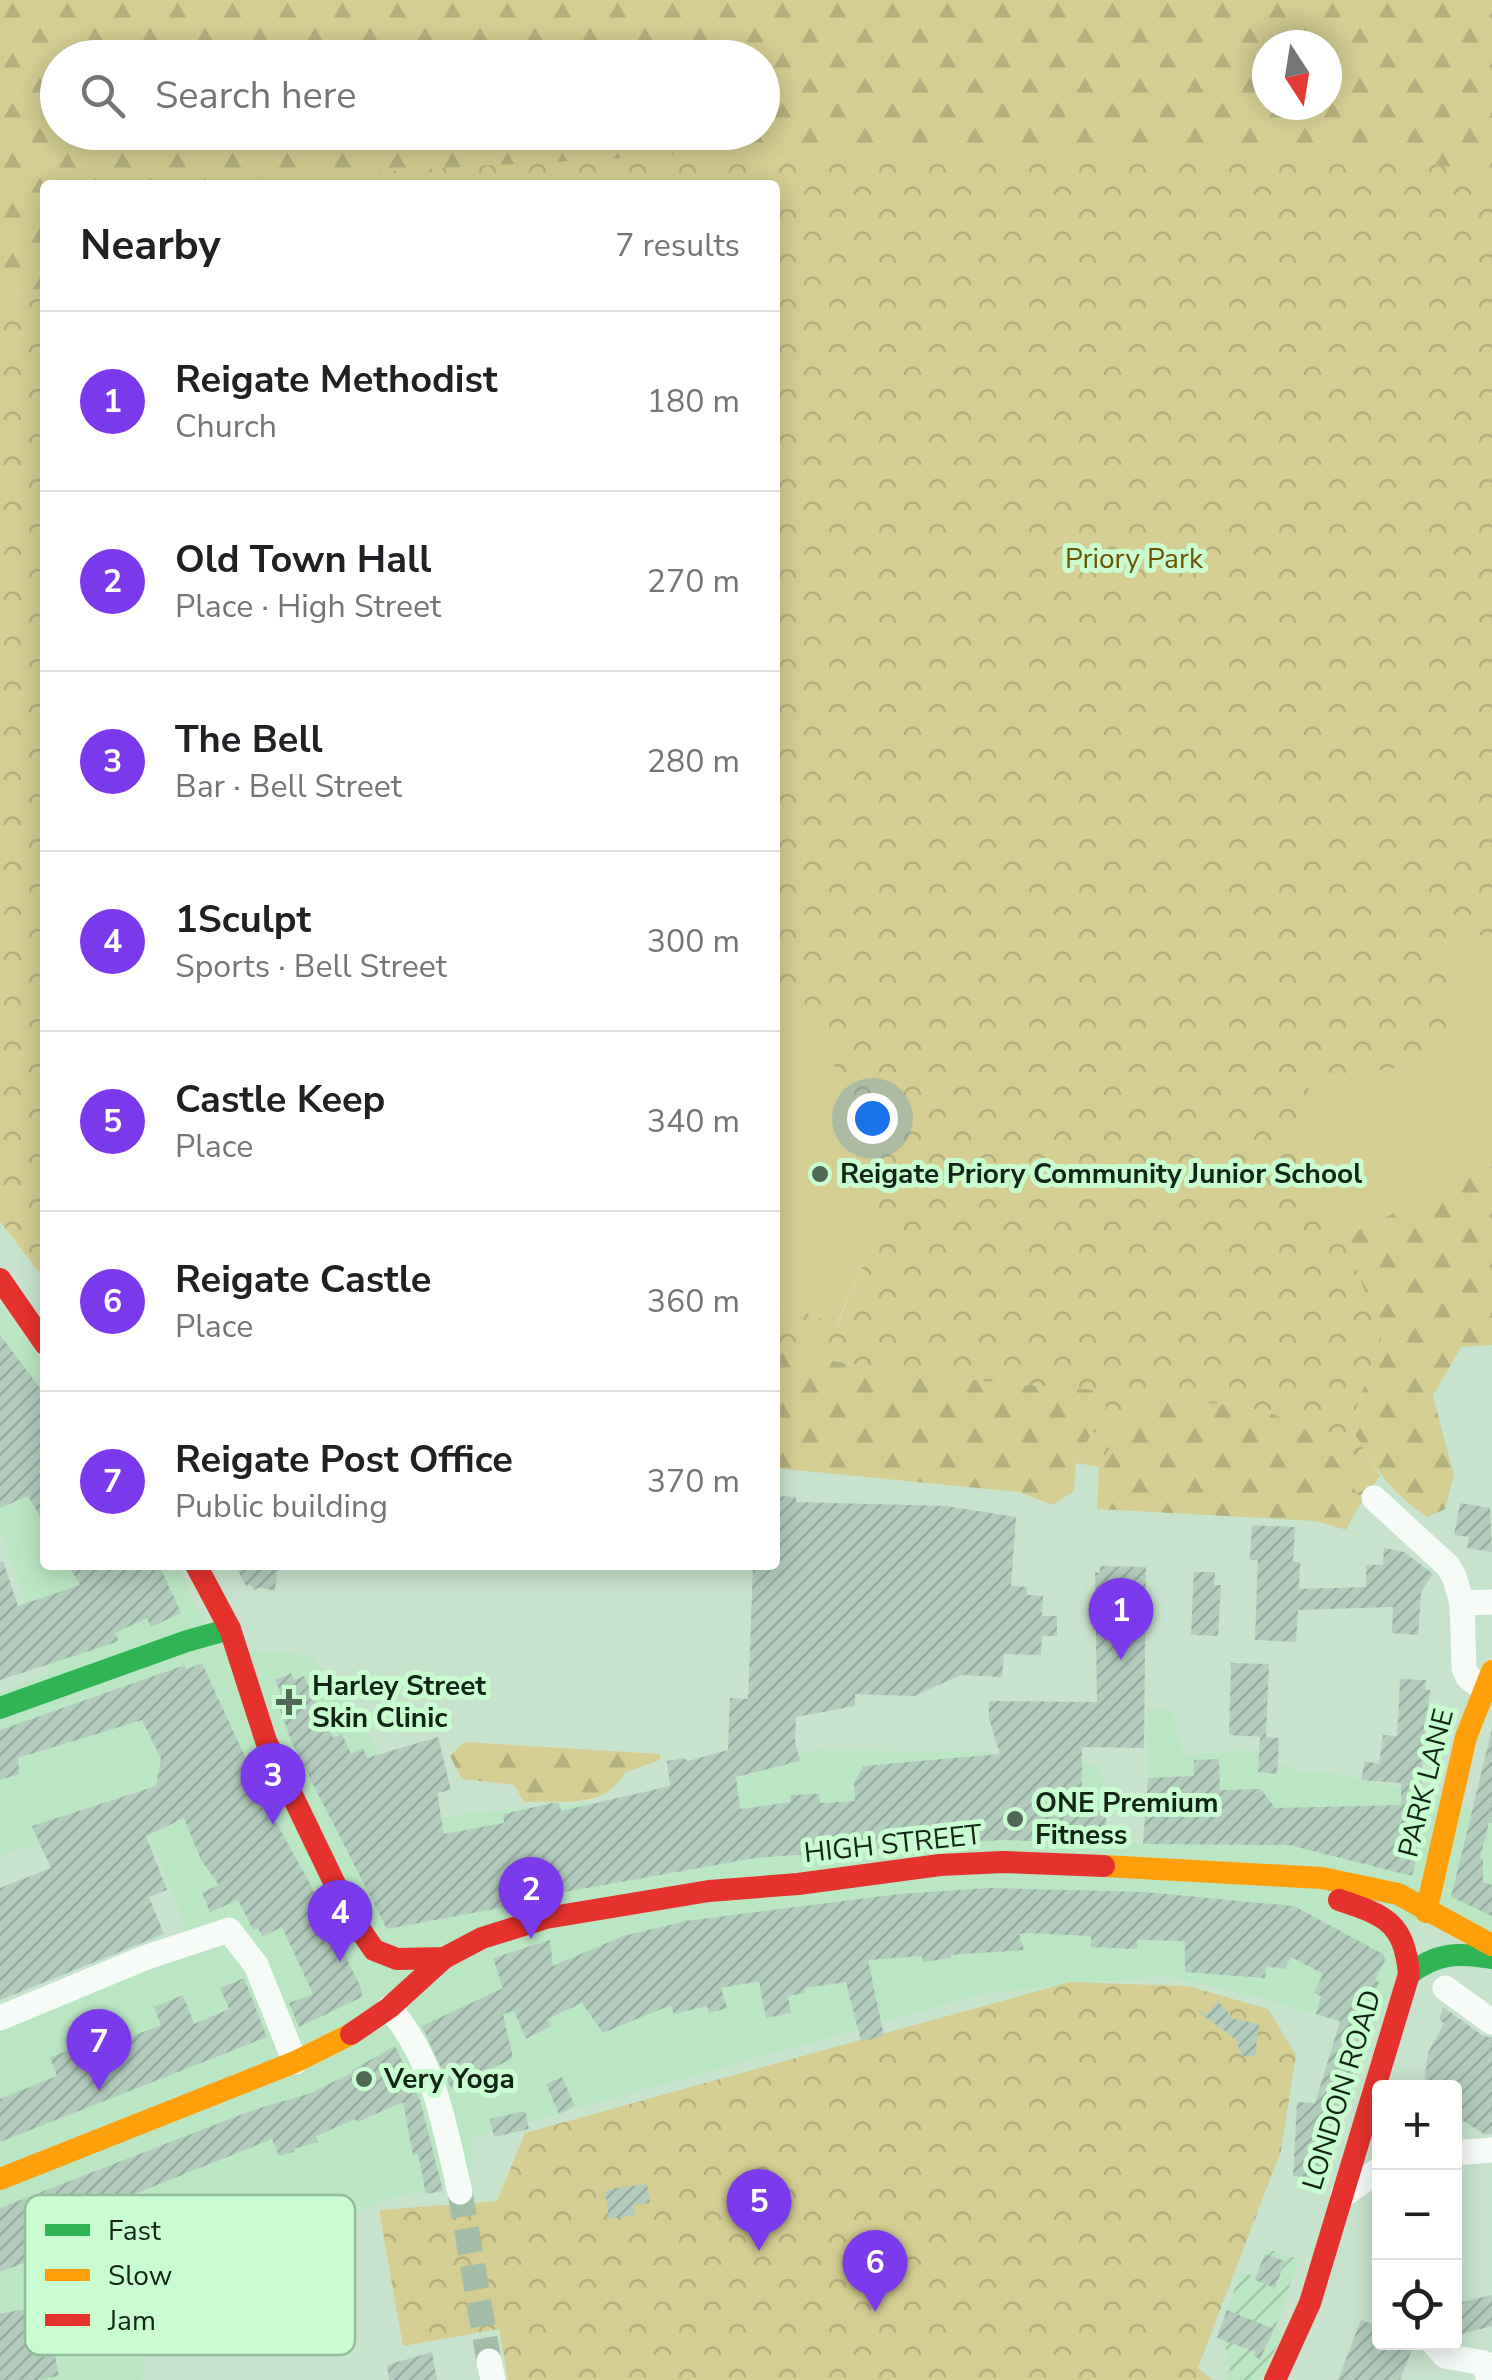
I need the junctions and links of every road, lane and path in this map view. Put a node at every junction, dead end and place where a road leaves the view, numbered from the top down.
1 (0, 1279) edge
2 (40, 1337) edge
3 (1374, 1498) dead end
4 (199, 1570) edge
5 (212, 1591) junction
6 (1492, 1602) edge
7 (1462, 1603) junction
8 (230, 1629) junction
9 (187, 1640) junction
10 (1488, 1680) edge
11 (0, 1708) edge
12 (1293, 1876) junction
13 (1432, 1882) junction
14 (1398, 1894) junction
15 (1426, 1912) junction
16 (1492, 1945) edge
17 (444, 1958) junction
18 (1492, 1958) edge
19 (1410, 1974) junction
20 (1446, 1988) dead end
21 (388, 2008) junction
22 (0, 2018) edge
23 (1492, 2022) edge
24 (294, 2062) junction
25 (1492, 2150) edge
26 (1462, 2152) edge
27 (1379, 2170) edge
28 (0, 2179) edge
29 (460, 2192) tunnel mouth
30 (1341, 2196) junction
31 (1439, 2350) edge
32 (1488, 2367) edge
33 (1276, 2380) edge

1 - 2 main road
3 - 7 street
4 - 5 main road
5 - 8 main road
5 - 9 main road
6 - 7 street
7 - 10 street
8 - 9 main road
8 - 17 main road
9 - 11 main road
10 - 13 main road, PARK LANE
12 - 14 main road, HIGH STREET
12 - 17 main road, HIGH STREET
12 - 19 main road, LONDON ROAD
13 - 14 main road
13 - 15 main road, PARK LANE
14 - 15 main road, HIGH STREET
15 - 16 main road, HIGH STREET
17 - 21 main road, HIGH STREET
18 - 19 main road
19 - 30 main road, LONDON ROAD
20 - 23 street
21 - 24 main road, HIGH STREET
21 - 29 street
22 - 24 street
24 - 28 main road, HIGH STREET
25 - 26 street
27 - 30 street
30 - 33 main road, LONDON ROAD
31 - 32 street

